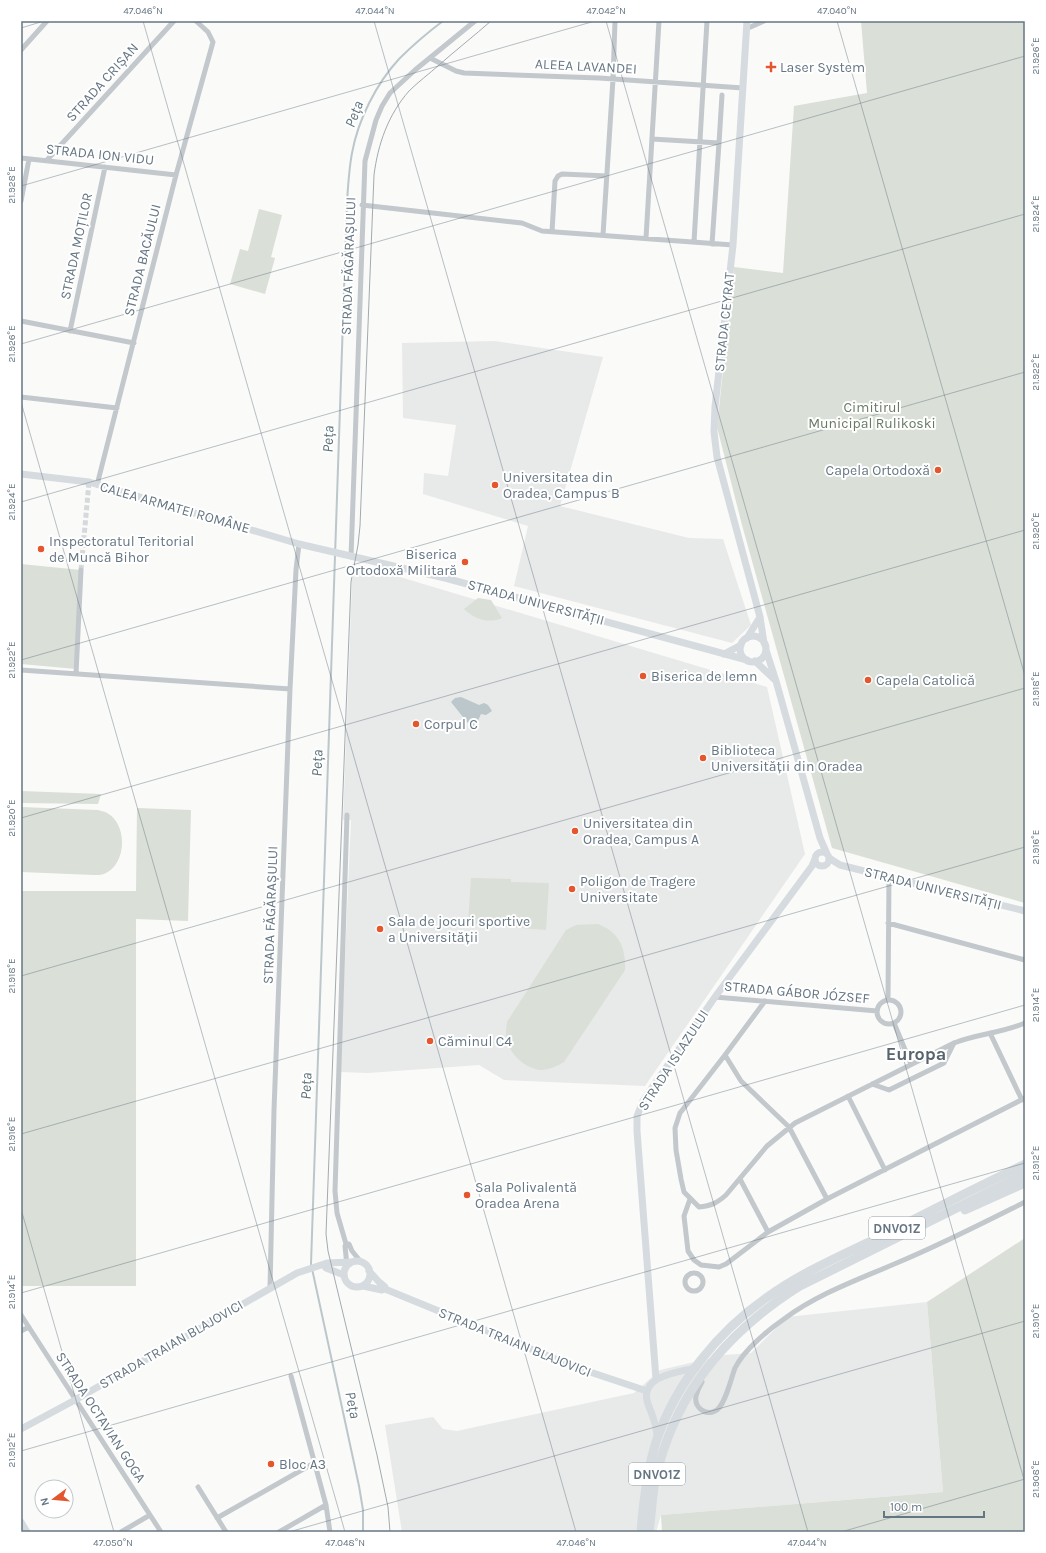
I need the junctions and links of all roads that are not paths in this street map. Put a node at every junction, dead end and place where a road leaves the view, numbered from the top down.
1 (47, 21) edge
2 (174, 21) edge
3 (196, 21) edge
4 (475, 21) edge
5 (615, 21) edge
6 (659, 21) edge
7 (707, 21) edge
8 (747, 21) edge
9 (764, 21) edge
10 (746, 29) junction
11 (21, 50) edge
12 (430, 58) junction
13 (613, 79) junction
14 (656, 82) junction
15 (704, 86) junction
16 (743, 88) junction
17 (722, 96) dead end
18 (652, 139) junction
19 (700, 142) junction
20 (719, 143) junction
21 (21, 158) edge
22 (29, 159) junction
23 (47, 160) junction
24 (105, 167) junction
25 (176, 175) junction
26 (607, 176) junction
27 (21, 201) edge
28 (362, 205) junction
29 (552, 232) junction
30 (603, 235) junction
31 (646, 238) junction
32 (694, 242) junction
33 (712, 244) junction
34 (733, 245) junction
35 (21, 321) edge
36 (70, 331) junction
37 (134, 343) junction
38 (21, 397) edge
39 (117, 408) junction
40 (21, 474) edge
41 (96, 485) junction
42 (300, 544) junction
43 (327, 551) joint
44 (349, 556) junction
45 (81, 570) tunnel mouth
46 (760, 617) junction
47 (747, 638) junction
48 (741, 644) junction
49 (765, 646) junction
50 (724, 654) junction
51 (747, 660) junction
52 (754, 661) junction
53 (21, 670) edge
54 (76, 674) junction
55 (776, 681) junction
56 (290, 689) junction
57 (347, 815) dead end
58 (820, 838) junction
59 (828, 856) junction
60 (816, 857) junction
61 (840, 865) junction
62 (823, 866) junction
63 (810, 869) junction
64 (889, 877) junction
65 (1025, 912) edge
66 (888, 923) junction
67 (1025, 960) edge
68 (715, 997) junction
69 (888, 999) junction
70 (765, 1001) junction
71 (877, 1010) junction
72 (894, 1023) junction
73 (1025, 1023) edge
74 (990, 1033) junction
75 (954, 1043) junction
76 (725, 1055) junction
77 (911, 1064) junction
78 (872, 1084) junction
79 (848, 1096) junction
80 (1024, 1099) edge
81 (789, 1127) junction
82 (1025, 1157) edge
83 (1025, 1164) edge
84 (885, 1170) junction
85 (1025, 1174) edge
86 (740, 1179) junction
87 (1025, 1183) edge
88 (690, 1199) junction
89 (827, 1199) junction
90 (1025, 1202) edge
91 (921, 1221) junction
92 (768, 1232) junction
93 (346, 1244) junction
94 (361, 1262) junction
95 (348, 1264) junction
96 (701, 1265) junction
97 (323, 1266) junction
98 (369, 1271) junction
99 (698, 1274) dead end
100 (344, 1276) junction
101 (364, 1286) junction
102 (270, 1288) junction
103 (385, 1289) junction
104 (21, 1315) edge
105 (29, 1327) junction
106 (21, 1331) edge
107 (712, 1362) junction
108 (696, 1368) junction
109 (291, 1376) dead end
110 (656, 1379) junction
111 (647, 1391) junction
112 (75, 1400) junction
113 (21, 1429) edge
114 (656, 1443) junction
115 (314, 1463) junction
116 (198, 1487) dead end
117 (326, 1505) junction
118 (150, 1515) junction
119 (217, 1518) junction
120 (21, 1522) edge
121 (27, 1532) edge
122 (121, 1532) edge
123 (161, 1532) edge
124 (226, 1532) edge
125 (278, 1532) edge
126 (330, 1532) edge
127 (641, 1532) edge
128 (649, 1532) edge

1 - 11 street
2 - 23 street, STRADA CRIȘAN
3 - 25 street, STRADA BACĂULUI
4 - 12 street, STRADA FĂGĂRAȘULUI
5 - 13 street
6 - 14 street
7 - 15 street
8 - 10 street, STRADA CEYRAT
9 - 10 street
10 - 16 street, STRADA CEYRAT
12 - 13 street, ALEEA LAVANDEI
12 - 28 street, STRADA FĂGĂRAȘULUI
13 - 14 street, ALEEA LAVANDEI
13 - 26 street
14 - 15 street, ALEEA LAVANDEI
14 - 18 street
15 - 16 street, ALEEA LAVANDEI
15 - 19 street
16 - 34 street, STRADA CEYRAT
17 - 20 street
18 - 19 street
18 - 31 street
19 - 20 street
19 - 32 street
20 - 33 street
21 - 22 street, STRADA ION VIDU
22 - 23 street, STRADA ION VIDU
22 - 27 street
23 - 24 street, STRADA ION VIDU
24 - 25 street, STRADA ION VIDU
24 - 36 street, STRADA MOȚILOR
25 - 37 street, STRADA BACĂULUI
26 - 29 street
26 - 30 street
28 - 29 street
28 - 44 street, STRADA FĂGĂRAȘULUI
29 - 30 street
30 - 31 street
31 - 32 street
32 - 33 street
33 - 34 street
34 - 46 street, STRADA CEYRAT
35 - 36 street
36 - 37 street
37 - 39 street, STRADA BACĂULUI
38 - 39 street
39 - 41 street, STRADA BACĂULUI
40 - 41 street, CALEA ARMATEI ROMÂNE
41 - 42 street, CALEA ARMATEI ROMÂNE
42 - 43 street, CALEA ARMATEI ROMÂNE
42 - 56 street, STRADA FĂGĂRAȘULUI
43 - 44 street, STRADA UNIVERSITĂȚII
44 - 50 street, STRADA UNIVERSITĂȚII
45 - 54 street
46 - 47 street
46 - 49 street, STRADA CEYRAT
47 - 48 street
47 - 49 street
48 - 50 street
48 - 51 street
49 - 52 street
49 - 55 street
50 - 51 street, STRADA UNIVERSITĂȚII
51 - 52 street
52 - 55 street
53 - 54 street
54 - 56 street
55 - 58 street
56 - 102 street, STRADA FĂGĂRAȘULUI
57 - 93 street
58 - 59 street
58 - 60 street
59 - 60 street
59 - 61 street, STRADA UNIVERSITĂȚII
59 - 62 street
60 - 62 street
60 - 63 street, STRADA ISLAZULUI
61 - 62 street, STRADA UNIVERSITĂȚII
61 - 64 street, STRADA UNIVERSITĂȚII
62 - 63 street
63 - 68 street, STRADA ISLAZULUI
64 - 65 street, STRADA UNIVERSITĂȚII
64 - 66 street, STRADA GÁBOR JÓZSEF
66 - 67 street
66 - 69 street, STRADA GÁBOR JÓZSEF
68 - 70 street, STRADA GÁBOR JÓZSEF
68 - 110 street, STRADA ISLAZULUI
69 - 71 street, STRADA GÁBOR JÓZSEF
69 - 72 street, STRADA GÁBOR JÓZSEF
70 - 71 street, STRADA GÁBOR JÓZSEF
70 - 76 street
71 - 72 street, STRADA GÁBOR JÓZSEF
72 - 77 street
73 - 74 street
74 - 75 street
74 - 80 street
75 - 77 street
75 - 78 street
76 - 81 street
76 - 88 street
77 - 78 street
78 - 79 street
79 - 81 street
79 - 84 street
80 - 84 street
81 - 86 street
81 - 89 street
82 - 91 highway
83 - 91 highway, DNVO1Z
84 - 89 street
85 - 91 highway, DNVO1Z
86 - 88 street
86 - 92 street
87 - 91 highway
88 - 96 street
89 - 92 street
90 - 107 street
91 - 107 highway, DNVO1Z
91 - 108 highway, DNVO1Z
92 - 96 street
93 - 94 street
93 - 95 street
94 - 95 street
94 - 98 street
95 - 97 street, STRADA TRAIAN BLAJOVICI
95 - 100 street
96 - 99 street
97 - 100 street
97 - 102 street, STRADA TRAIAN BLAJOVICI
98 - 101 street
98 - 103 street, STRADA TRAIAN BLAJOVICI
100 - 101 street
101 - 103 street, STRADA TRAIAN BLAJOVICI
102 - 112 street, STRADA TRAIAN BLAJOVICI
103 - 111 street, STRADA TRAIAN BLAJOVICI
104 - 105 street, STRADA OCTAVIAN GOGA
105 - 106 street
105 - 112 street, STRADA OCTAVIAN GOGA
107 - 128 highway, DNVO1Z
108 - 110 street
108 - 114 highway, DNVO1Z
109 - 115 street
110 - 111 street
111 - 114 street
112 - 113 street, STRADA TRAIAN BLAJOVICI
112 - 118 street, STRADA OCTAVIAN GOGA
114 - 127 highway, DNVO1Z
115 - 117 street
115 - 119 street
116 - 119 street
117 - 125 street
117 - 126 street
118 - 122 street
118 - 123 street, STRADA OCTAVIAN GOGA
119 - 124 street
120 - 121 street

